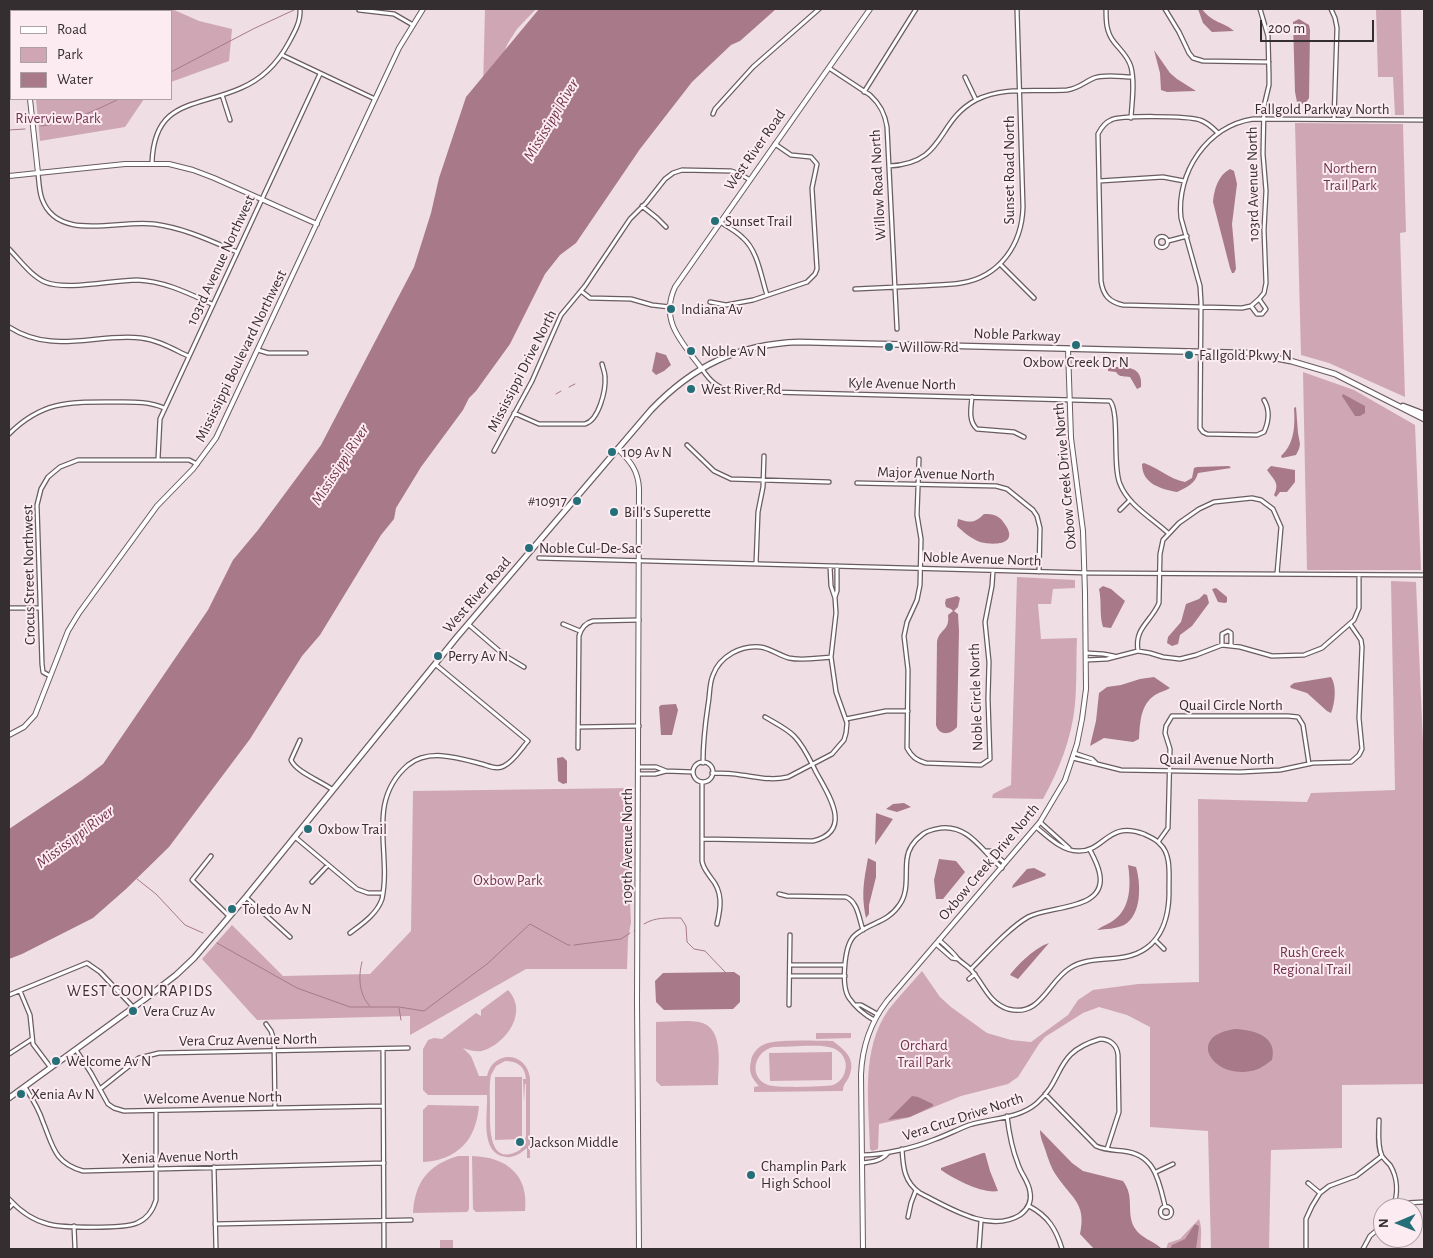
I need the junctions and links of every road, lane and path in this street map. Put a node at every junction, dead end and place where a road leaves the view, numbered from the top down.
1 (300, 9) edge
2 (424, 9) edge
3 (819, 9) edge
4 (870, 9) edge
5 (916, 9) edge
6 (1017, 9) edge
7 (1106, 9) edge
8 (1165, 9) edge
9 (1260, 9) edge
10 (1331, 9) edge
11 (359, 10) dead end
12 (413, 25) junction
13 (282, 55) junction
14 (1269, 62) junction
15 (829, 68) junction
16 (320, 74) junction
17 (965, 77) dead end
18 (1132, 77) junction
19 (1020, 91) junction
20 (864, 92) junction
21 (222, 95) junction
22 (375, 99) junction
23 (30, 100) edge
24 (976, 100) junction
25 (713, 114) dead end
26 (1131, 118) junction
27 (1263, 119) junction
28 (1334, 119) junction
29 (230, 120) dead end
30 (1424, 120) edge
31 (1218, 133) junction
32 (775, 144) junction
33 (152, 163) junction
34 (889, 166) junction
35 (38, 173) junction
36 (9, 176) edge
37 (750, 180) junction
38 (1099, 181) junction
39 (1184, 181) junction
40 (262, 199) junction
41 (642, 206) junction
42 (720, 222) junction
43 (317, 224) junction
44 (666, 227) dead end
45 (1187, 236) junction
46 (1168, 241) dead end
47 (9, 249) edge
48 (237, 252) junction
49 (1000, 264) junction
50 (895, 287) junction
51 (854, 289) dead end
52 (581, 291) junction
53 (767, 295) junction
54 (1034, 298) dead end
55 (1259, 299) junction
56 (710, 302) dead end
57 (212, 304) junction
58 (1251, 306) junction
59 (670, 307) junction
60 (1201, 307) junction
61 (9, 327) edge
62 (897, 329) dead end
63 (1068, 349) junction
64 (258, 350) junction
65 (1200, 352) junction
66 (306, 354) dead end
67 (188, 356) junction
68 (602, 364) dead end
69 (702, 369) junction
70 (972, 397) junction
71 (1069, 400) junction
72 (1264, 400) dead end
73 (1388, 400) junction
74 (164, 408) junction
75 (514, 413) junction
76 (1424, 414) edge
77 (1424, 419) edge
78 (9, 434) edge
79 (1024, 437) dead end
80 (686, 445) dead end
81 (619, 450) junction
82 (494, 451) dead end
83 (764, 456) dead end
84 (919, 458) dead end
85 (158, 459) junction
86 (197, 464) junction
87 (763, 481) junction
88 (829, 482) dead end
89 (857, 482) dead end
90 (918, 484) junction
91 (1130, 500) junction
92 (1120, 510) dead end
93 (1168, 533) junction
94 (539, 558) dead end
95 (640, 561) junction
96 (756, 564) junction
97 (830, 566) junction
98 (837, 566) junction
99 (920, 569) junction
100 (993, 571) junction
101 (1039, 572) junction
102 (1084, 573) junction
103 (1159, 574) junction
104 (1277, 574) junction
105 (1359, 575) junction
106 (1424, 575) edge
107 (835, 598) junction
108 (9, 608) edge
109 (40, 608) junction
110 (639, 620) junction
111 (468, 624) junction
112 (563, 624) dead end
113 (1350, 624) junction
114 (580, 631) junction
115 (1222, 645) junction
116 (1231, 645) junction
117 (1138, 651) junction
118 (1086, 653) junction
119 (831, 657) junction
120 (1114, 657) junction
121 (1086, 660) junction
122 (435, 664) junction
123 (524, 667) dead end
124 (50, 676) junction
125 (908, 710) junction
126 (765, 717) dead end
127 (846, 719) junction
128 (638, 726) junction
129 (578, 727) junction
130 (9, 735) edge
131 (300, 740) dead end
132 (578, 748) dead end
133 (1074, 756) junction
134 (703, 763) junction
135 (812, 764) junction
136 (1309, 764) junction
137 (638, 767) junction
138 (1170, 770) junction
139 (666, 771) junction
140 (693, 772) junction
141 (712, 773) junction
142 (638, 774) junction
143 (702, 782) junction
144 (333, 790) junction
145 (1040, 822) junction
146 (1036, 827) junction
147 (295, 837) junction
148 (702, 839) junction
149 (1158, 842) junction
150 (1069, 848) junction
151 (1090, 849) junction
152 (985, 851) junction
153 (211, 856) dead end
154 (1006, 863) junction
155 (328, 865) junction
156 (1002, 868) junction
157 (312, 882) dead end
158 (383, 893) junction
159 (779, 894) dead end
160 (246, 897) junction
161 (230, 916) junction
162 (717, 924) dead end
163 (863, 930) junction
164 (350, 933) dead end
165 (790, 935) dead end
166 (290, 937) dead end
167 (939, 940) junction
168 (1154, 940) junction
169 (936, 944) junction
170 (1164, 949) dead end
171 (958, 959) junction
172 (790, 965) junction
173 (846, 965) junction
174 (971, 969) junction
175 (975, 974) junction
176 (790, 976) junction
177 (845, 976) junction
178 (969, 979) dead end
179 (20, 991) junction
180 (9, 995) edge
181 (856, 1005) junction
182 (790, 1006) dead end
183 (134, 1007) junction
184 (877, 1014) junction
185 (874, 1020) junction
186 (266, 1024) dead end
187 (32, 1039) junction
188 (408, 1048) dead end
189 (383, 1049) junction
190 (76, 1050) junction
191 (274, 1051) junction
192 (9, 1054) edge
193 (51, 1068) junction
194 (25, 1087) junction
195 (100, 1089) junction
196 (1045, 1094) junction
197 (9, 1098) edge
198 (383, 1106) junction
199 (275, 1108) junction
200 (156, 1111) junction
201 (1007, 1116) junction
202 (1378, 1120) dead end
203 (902, 1149) junction
204 (1107, 1149) junction
205 (888, 1153) junction
206 (862, 1155) junction
207 (1382, 1156) junction
208 (384, 1163) junction
209 (862, 1163) junction
210 (1173, 1164) dead end
211 (214, 1167) junction
212 (156, 1168) junction
213 (1156, 1172) junction
214 (1308, 1183) dead end
215 (916, 1190) junction
216 (1320, 1193) junction
217 (1396, 1198) edge
218 (9, 1199) edge
219 (13, 1204) junction
220 (1029, 1206) junction
221 (1165, 1206) dead end
222 (9, 1208) edge
223 (908, 1217) dead end
224 (411, 1220) dead end
225 (384, 1221) junction
226 (981, 1221) junction
227 (215, 1224) junction
228 (74, 1226) junction
229 (1373, 1234) edge
230 (74, 1249) edge
231 (216, 1249) edge
232 (384, 1249) edge
233 (639, 1249) edge
234 (863, 1249) edge
235 (979, 1249) edge
236 (1062, 1249) edge
237 (1306, 1249) edge
238 (1363, 1249) edge

1 - 13 street
2 - 12 street, Mississippi Boulevard Northwest
3 - 25 street
4 - 15 street, West River Road
5 - 20 street
6 - 19 street, Sunset Road North
7 - 18 street
8 - 14 street
9 - 14 street, 103rd Avenue North
10 - 28 street
11 - 12 street
12 - 22 street, Mississippi Boulevard Northwest
13 - 16 street
13 - 21 street
14 - 27 street, 103rd Avenue North
15 - 20 street, Willow Road North
15 - 32 street, West River Road
16 - 22 street
16 - 40 street, 103rd Avenue Northwest
17 - 24 street
18 - 19 street
18 - 26 street
19 - 24 street
19 - 49 street, Sunset Road North
20 - 34 street, Willow Road North
21 - 29 street
21 - 33 street
22 - 43 street, Mississippi Boulevard Northwest
23 - 35 street
24 - 34 street
26 - 31 street
26 - 38 street
27 - 28 street, Fallgold Parkway North
27 - 31 street, Fallgold Parkway North
27 - 55 street, 103rd Avenue North
28 - 30 street, Fallgold Parkway North
31 - 39 street, Fallgold Parkway North
32 - 37 street, West River Road
32 - 53 street
33 - 35 street
33 - 40 street
34 - 50 street, Willow Road North
35 - 36 street
35 - 48 street
37 - 41 street, Mississippi Drive North
37 - 42 street, West River Road
38 - 39 street
38 - 60 street
39 - 45 street, Fallgold Parkway North
40 - 43 street
40 - 48 street, 103rd Avenue Northwest
41 - 44 street
41 - 52 street, Mississippi Drive North
42 - 53 street
42 - 59 street, West River Road
43 - 64 street, Mississippi Boulevard Northwest
45 - 46 street
45 - 60 street, Fallgold Parkway North
47 - 57 street
48 - 57 street, 103rd Avenue Northwest
49 - 50 street, Sunset Road North
49 - 54 street
50 - 51 street, Sunset Road North
50 - 62 street, Willow Road North
52 - 59 street
52 - 75 street, Mississippi Drive North
53 - 56 street
55 - 58 street
55 - 58 street, 103rd Avenue North
57 - 67 street, 103rd Avenue Northwest
58 - 60 street
59 - 69 street, West River Road
60 - 65 street, Fallgold Parkway North
61 - 67 street
63 - 65 main road, Noble Parkway
63 - 69 main road, Noble Parkway
63 - 71 street, Oxbow Creek Drive North
64 - 66 street
64 - 86 street, Mississippi Boulevard Northwest
65 - 72 street, Fallgold Parkway North
65 - 73 main road, Noble Parkway
67 - 74 street, 103rd Avenue Northwest
68 - 75 street
69 - 70 street, Kyle Avenue North
69 - 81 main road, West River Road
70 - 71 street, Kyle Avenue North
70 - 79 street
71 - 91 street, Kyle Avenue North
71 - 102 street, Oxbow Creek Drive North
73 - 76 main road, Noble Parkway
73 - 77 main road, Noble Parkway
74 - 78 street
74 - 85 street, 103rd Avenue Northwest
75 - 82 street, Mississippi Drive North
80 - 87 street
81 - 95 street, 109th Avenue North
81 - 111 main road, West River Road
83 - 87 street
84 - 90 street, Noble Circle North
85 - 86 street, Crocus Street Northwest
85 - 109 street, Crocus Street Northwest
86 - 124 street, Mississippi Boulevard Northwest
87 - 88 street
87 - 96 street
89 - 90 street, Major Avenue North
90 - 99 street, Noble Circle North
90 - 101 street, Major Avenue North
91 - 92 street
91 - 93 street
93 - 103 street
93 - 104 street
94 - 95 street, Noble Avenue North
95 - 96 street, Noble Avenue North
95 - 110 street, 109th Avenue North
96 - 97 street, Noble Avenue North
97 - 98 street, Noble Avenue North
97 - 107 street
98 - 99 street, Noble Avenue North
98 - 107 street
99 - 100 street, Noble Avenue North
99 - 125 street, Noble Circle North
100 - 101 street, Noble Avenue North
100 - 125 street, Noble Circle North
101 - 102 street, Noble Avenue North
102 - 103 street, Noble Avenue North
102 - 118 street, Oxbow Creek Drive North
103 - 104 street, Noble Avenue North
103 - 117 street
104 - 105 street, Noble Avenue North
105 - 106 street, Noble Avenue North
105 - 113 street
107 - 119 street
108 - 109 street
109 - 124 street, Crocus Street Northwest
110 - 114 street
110 - 128 street, 109th Avenue North
111 - 122 main road, West River Road
111 - 123 street
112 - 114 street
113 - 116 street
113 - 136 street, Quail Avenue North
114 - 129 street
115 - 116 street
115 - 116 street
115 - 117 street
117 - 120 street
118 - 120 street
118 - 121 street, Oxbow Creek Drive North
119 - 127 street
119 - 134 street
120 - 121 street
121 - 133 street, Oxbow Creek Drive North
122 - 144 main road, West River Road
122 - 158 street
124 - 130 street, Mississippi Boulevard Northwest
125 - 127 street
126 - 135 street
127 - 135 street
128 - 129 street
128 - 137 street, 109th Avenue North
129 - 132 street
131 - 144 street
133 - 138 street, Quail Avenue North
133 - 145 street, Oxbow Creek Drive North
134 - 140 street
134 - 141 street
135 - 141 street
135 - 148 street
136 - 138 street, Quail Avenue North
136 - 138 street, Quail Circle North
137 - 139 street
137 - 142 street, 109th Avenue North
138 - 149 street
139 - 140 street
139 - 142 street
140 - 143 street
141 - 143 street
142 - 233 street, 109th Avenue North
143 - 148 street
144 - 147 main road, West River Road
145 - 146 street, Oxbow Creek Drive North
145 - 150 street
146 - 150 street
146 - 154 street, Oxbow Creek Drive North
147 - 155 street
147 - 160 main road, West River Road
148 - 162 street
149 - 151 street
149 - 168 street
150 - 151 street
151 - 174 street
152 - 154 street
152 - 156 street
152 - 163 street
153 - 161 street
154 - 156 street, Oxbow Creek Drive North
155 - 157 street
155 - 158 street
156 - 167 street, Oxbow Creek Drive North
158 - 164 street
159 - 163 street
160 - 161 main road, West River Road
160 - 166 street
161 - 183 main road, West River Road
163 - 173 street
165 - 172 street
167 - 169 street, Oxbow Creek Drive North
167 - 171 street
168 - 170 street
168 - 175 street
169 - 171 street
169 - 184 street, Oxbow Creek Drive North
171 - 174 street
172 - 173 street
172 - 176 street
173 - 177 street
174 - 175 street
175 - 178 street
176 - 177 street
176 - 182 street
177 - 181 street
179 - 180 street
179 - 183 street
179 - 187 street
181 - 184 street
181 - 185 street
183 - 190 main road, West River Road
184 - 185 street, Oxbow Creek Drive North
185 - 206 street, Oxbow Creek Drive North
186 - 191 street
187 - 192 street
187 - 193 street
188 - 189 street, Vera Cruz Avenue North
189 - 191 street, Vera Cruz Avenue North
189 - 198 street
190 - 193 main road, West River Road
190 - 195 street, Welcome Avenue North
191 - 195 street, Vera Cruz Avenue North
191 - 199 street
193 - 194 main road, West River Road
194 - 197 main road, West River Road
194 - 212 street, Xenia Avenue North
195 - 200 street, Welcome Avenue North
196 - 201 street, Vera Cruz Drive North
196 - 204 street
196 - 204 street, Vera Cruz Drive North
198 - 199 street, Welcome Avenue North
198 - 208 street
199 - 200 street, Welcome Avenue North
200 - 212 street
201 - 203 street, Vera Cruz Drive North
201 - 220 street
202 - 207 street
203 - 205 street, Vera Cruz Drive North
203 - 215 street
204 - 213 street
205 - 206 street, Vera Cruz Drive North
205 - 209 street, Vera Cruz Drive North
206 - 209 street, Oxbow Creek Drive North
207 - 216 street
207 - 217 street
208 - 211 street, Xenia Avenue North
208 - 225 street
209 - 234 street, Oxbow Creek Drive North
210 - 213 street
211 - 212 street, Xenia Avenue North
211 - 227 street
212 - 228 street
213 - 221 street
214 - 216 street
215 - 223 street
215 - 226 street
216 - 237 street
218 - 219 street
219 - 222 street
219 - 228 street
220 - 226 street
220 - 236 street
224 - 225 street
225 - 227 street
225 - 232 street
226 - 235 street
227 - 231 street
228 - 230 street
229 - 238 street

